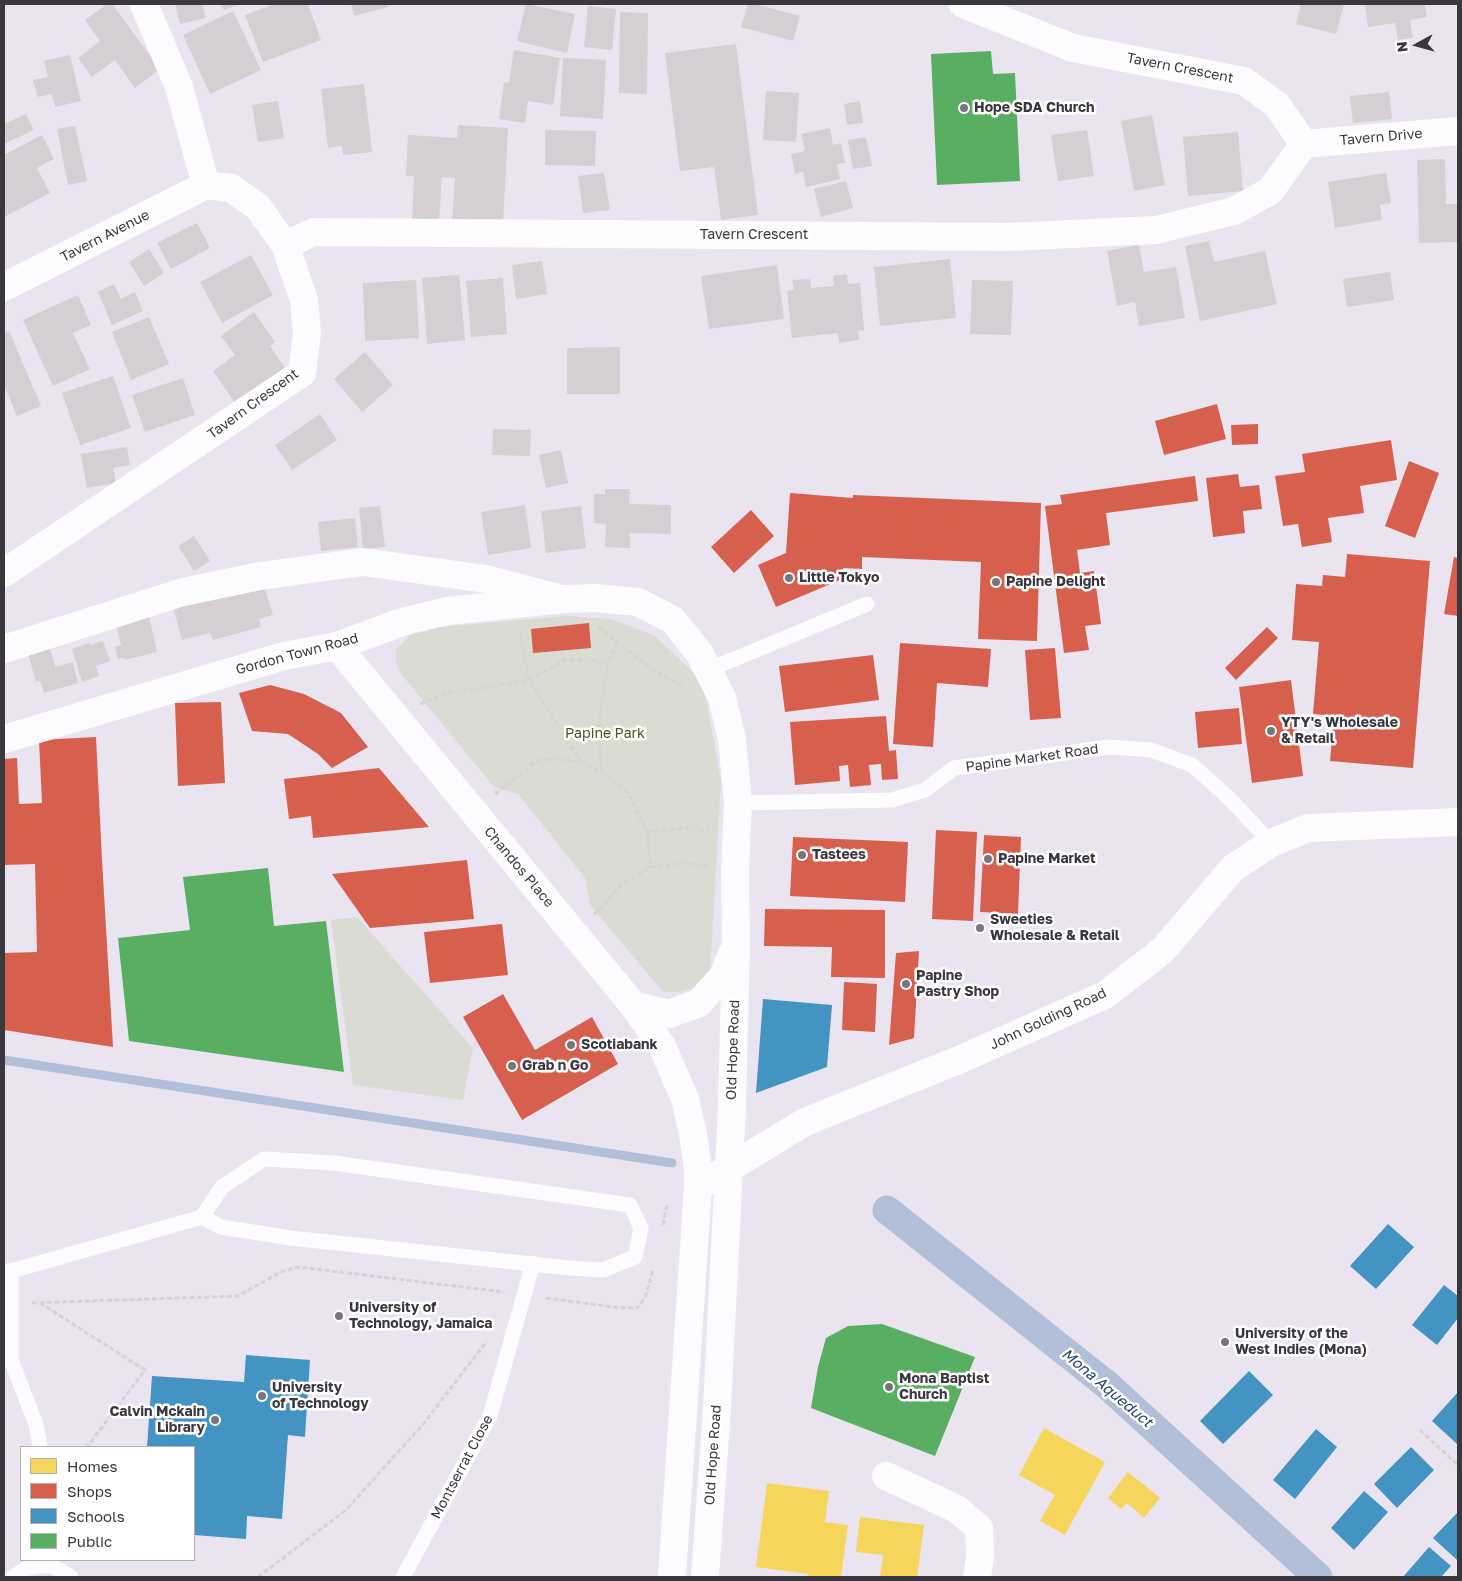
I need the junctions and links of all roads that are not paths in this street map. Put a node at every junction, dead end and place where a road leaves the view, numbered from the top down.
1 (144, 4) edge
2 (963, 4) edge
3 (1458, 131) edge
4 (1304, 144) junction
5 (206, 185) junction
6 (285, 245) junction
7 (4, 287) edge
8 (4, 573) edge
9 (595, 598) joint
10 (564, 599) junction
11 (867, 604) dead end
12 (337, 646) junction
13 (4, 649) edge
14 (708, 670) junction
15 (4, 739) edge
16 (738, 803) junction
17 (1458, 822) edge
18 (1271, 843) junction
19 (736, 946) junction
20 (633, 1005) junction
21 (728, 1170) junction
22 (698, 1187) junction
23 (202, 1217) junction
24 (533, 1263) junction
25 (7, 1271) edge
26 (40, 1446) edge
27 (886, 1476) dead end
28 (39, 1563) edge
29 (13, 1577) edge
30 (71, 1577) edge
31 (403, 1577) edge
32 (672, 1577) edge
33 (705, 1577) edge
34 (977, 1577) edge

1 - 5 street
2 - 4 street, Tavern Crescent
3 - 4 street, Tavern Drive
4 - 6 street, Tavern Crescent
5 - 6 street
5 - 7 street, Tavern Avenue
6 - 8 street, Tavern Crescent
9 - 10 street, Gordon Town Road
9 - 14 street, Old Hope Road
10 - 12 street, Gordon Town Road
10 - 13 street
11 - 14 lane
12 - 15 street, Gordon Town Road
12 - 20 street, Chandos Place
14 - 16 street, Old Hope Road
16 - 18 lane, Papine Market Road
16 - 19 street, Old Hope Road
17 - 18 street, John Golding Road
18 - 21 street, John Golding Road
19 - 20 street
19 - 21 street, Old Hope Road
20 - 22 street, Chandos Place
21 - 22 street, John Golding Road
21 - 33 street, Old Hope Road
22 - 32 street
23 - 24 lane
23 - 24 lane
23 - 25 lane
24 - 31 lane, Montserrat Close
25 - 26 lane
27 - 34 street
28 - 29 lane
28 - 30 lane

